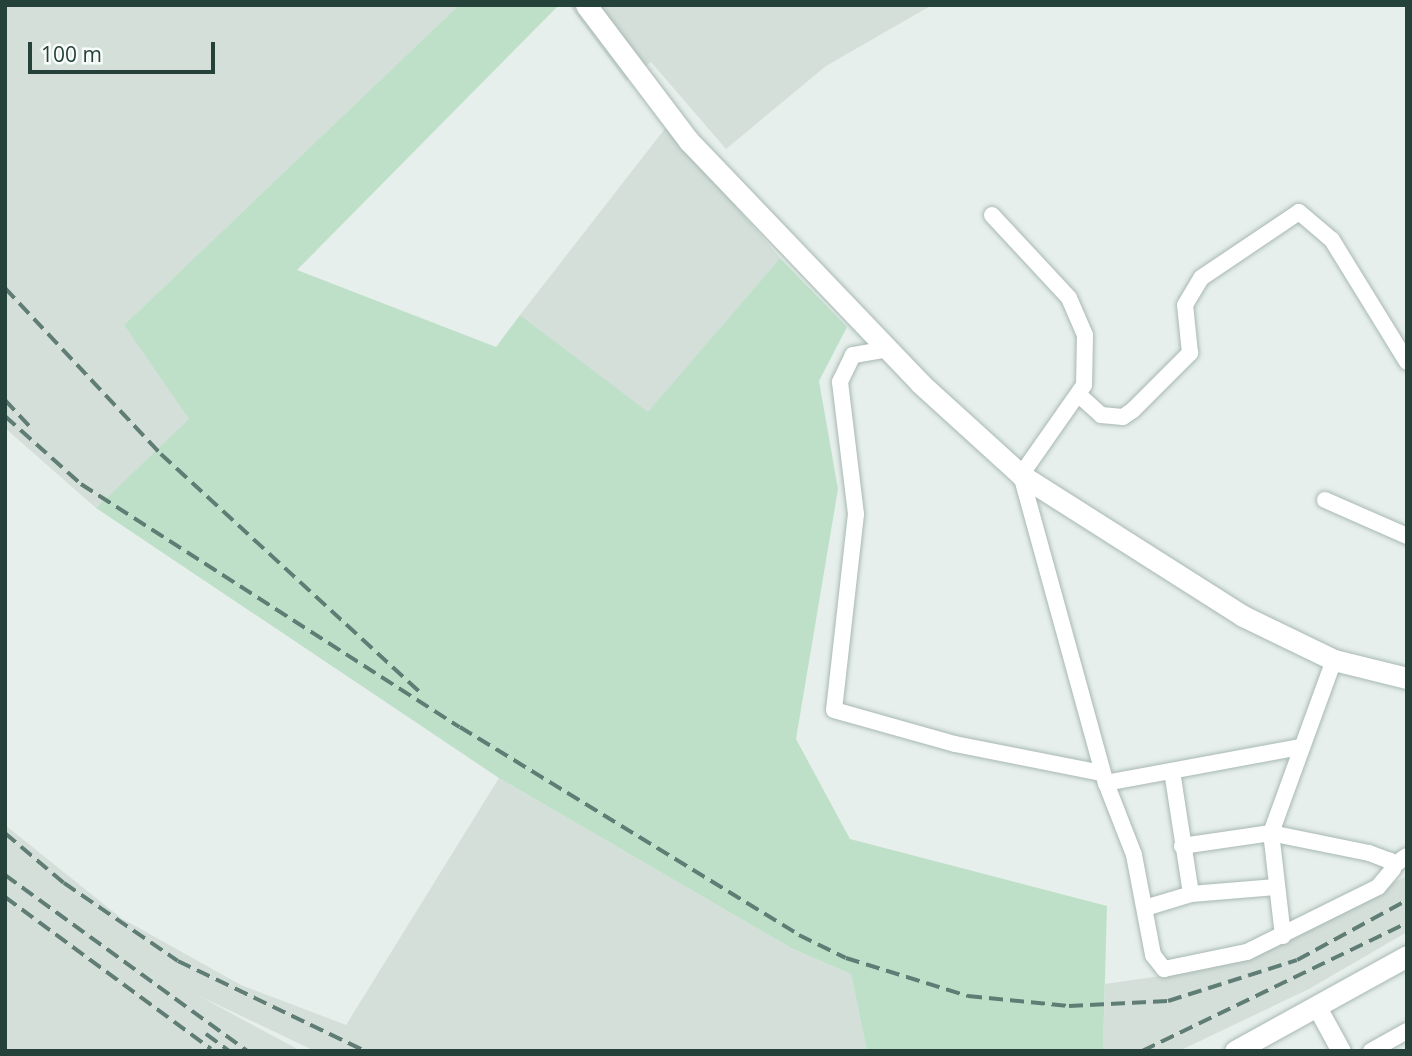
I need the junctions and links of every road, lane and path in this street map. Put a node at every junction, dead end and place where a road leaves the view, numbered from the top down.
1 (586, 5) edge
2 (992, 215) dead end
3 (888, 349) junction
4 (1407, 362) edge
5 (1079, 395) junction
6 (1021, 475) junction
7 (1325, 500) dead end
8 (1407, 536) edge
9 (1334, 660) junction
10 (1407, 678) edge
11 (1300, 747) junction
12 (1172, 771) junction
13 (1104, 778) junction
14 (1271, 833) junction
15 (1182, 846) junction
16 (1407, 856) edge
17 (1393, 866) junction
18 (1276, 887) junction
19 (1191, 894) junction
20 (1145, 908) junction
21 (1283, 936) junction
22 (1407, 956) edge
23 (1317, 1007) junction
24 (1407, 1031) edge
25 (1246, 1048) edge
26 (1341, 1051) edge
27 (1371, 1051) edge

1 - 3 main road
2 - 5 street
3 - 6 main road
3 - 13 street
4 - 5 street
5 - 6 street
6 - 9 main road
6 - 13 street
7 - 8 street
9 - 10 main road
9 - 11 street
11 - 12 street
11 - 14 street
12 - 13 street
12 - 15 street
13 - 20 street
14 - 15 street
14 - 17 street
14 - 18 street
15 - 19 street
16 - 17 street
17 - 21 street
18 - 19 street
18 - 21 street
19 - 20 street
20 - 21 street
22 - 23 main road
23 - 25 main road
23 - 26 street
24 - 27 street

